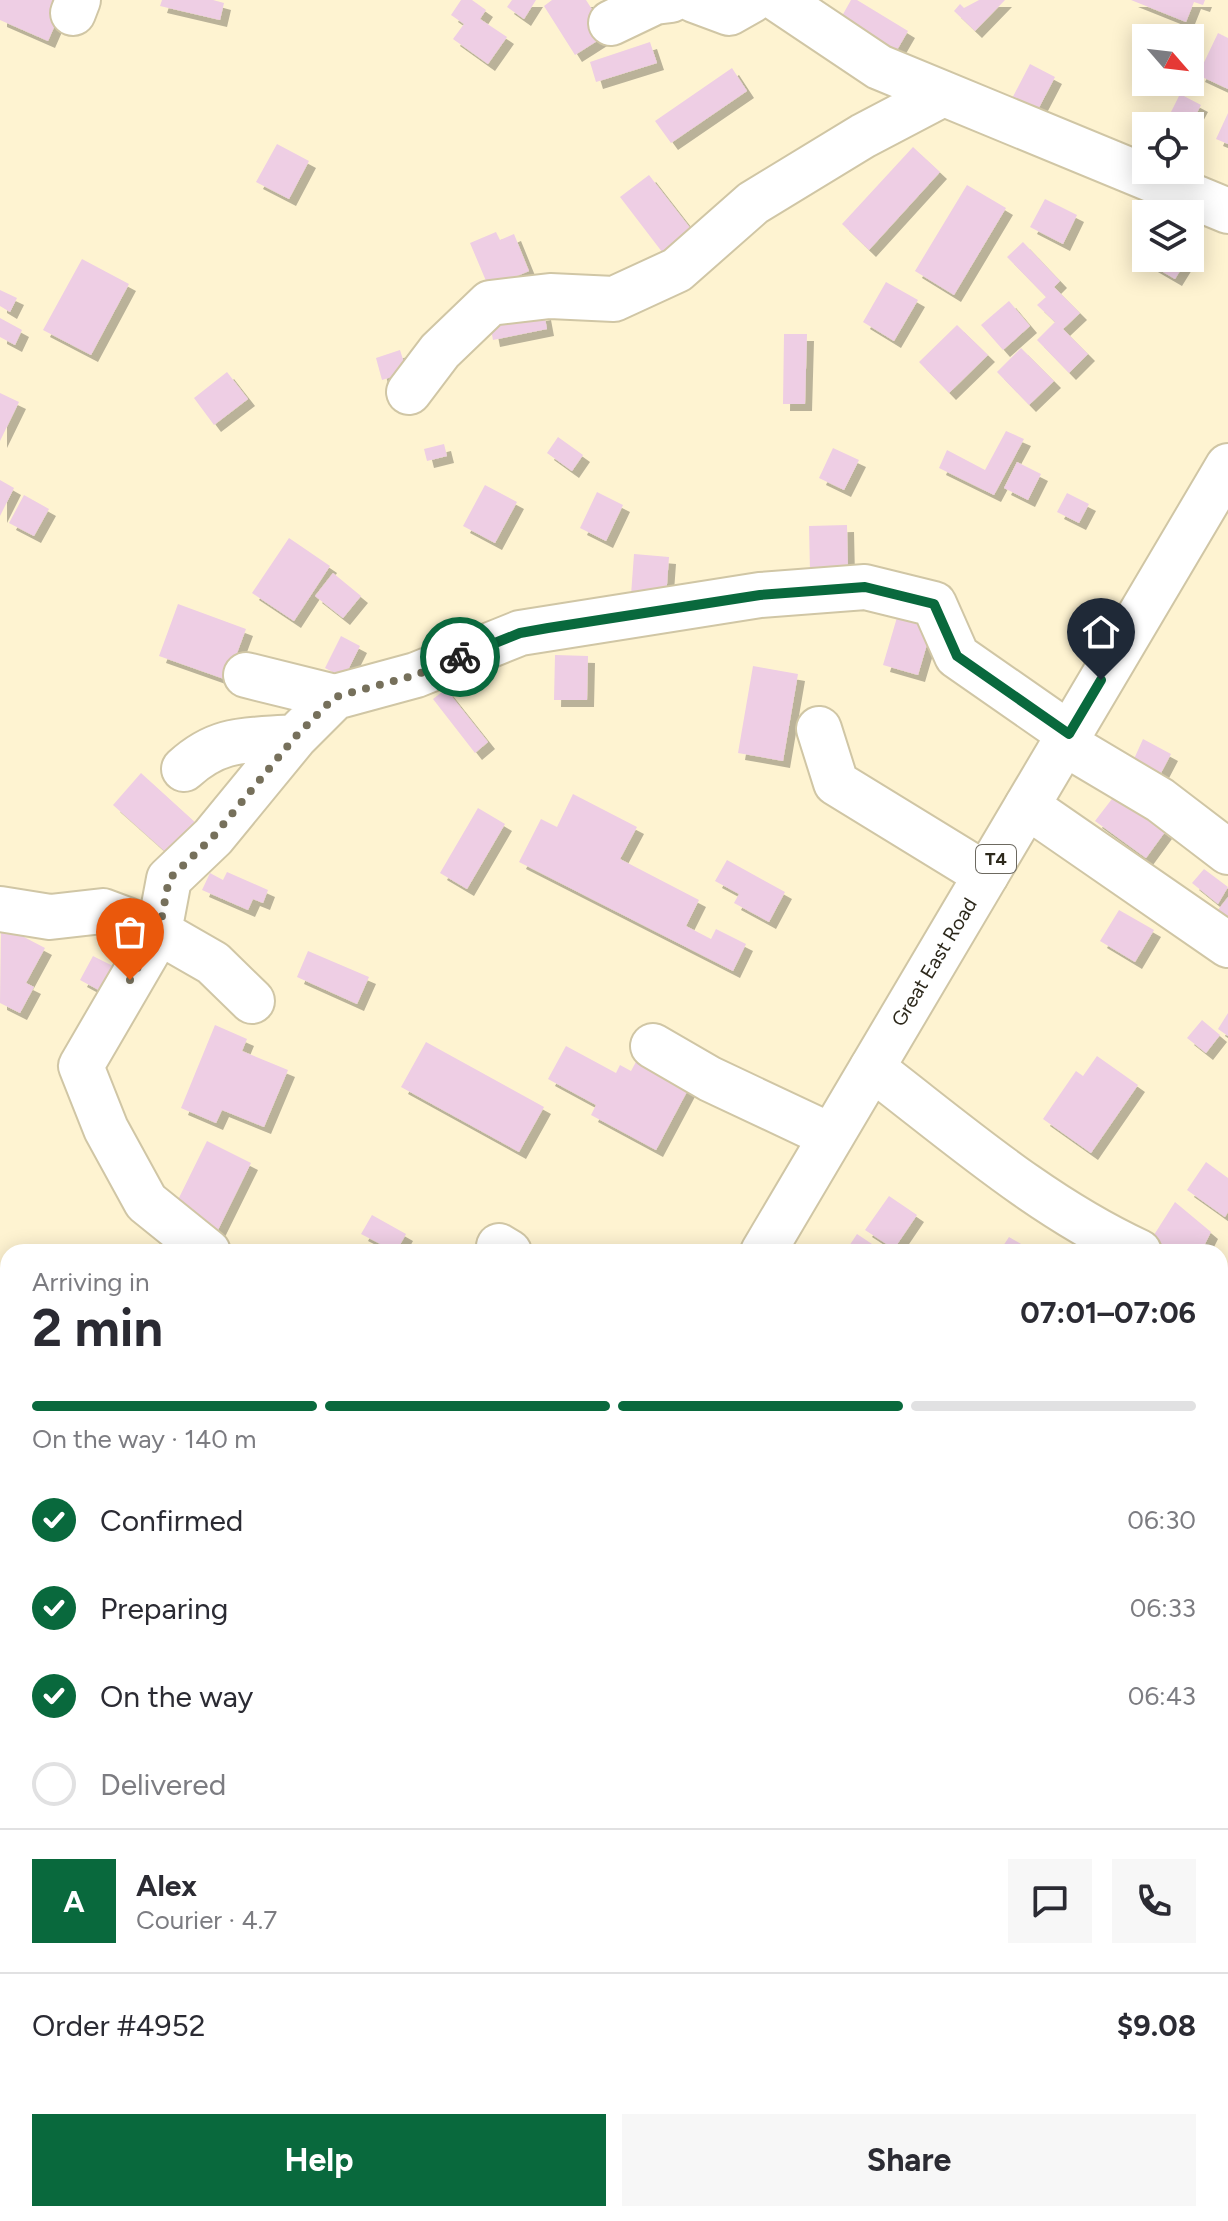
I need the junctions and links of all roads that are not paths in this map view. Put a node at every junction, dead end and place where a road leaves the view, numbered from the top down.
1 (671, 0) edge
2 (694, 0) edge
3 (752, 0) edge
4 (779, 0) edge
5 (611, 23) dead end
6 (943, 94) junction
7 (1228, 211) edge
8 (409, 392) dead end
9 (1228, 466) edge
10 (246, 675) dead end
11 (335, 697) junction
12 (819, 729) dead end
13 (295, 737) junction
14 (1067, 738) junction
15 (184, 769) dead end
16 (1027, 806) junction
17 (1228, 852) edge
18 (986, 875) junction
19 (0, 909) edge
20 (159, 932) junction
21 (1228, 945) edge
22 (252, 1001) dead end
23 (653, 1046) dead end
24 (872, 1068) junction
25 (831, 1136) junction
26 (198, 1244) edge
27 (768, 1244) edge
28 (1124, 1244) edge

1 - 5 main road
2 - 3 main road
4 - 6 main road
6 - 7 main road
6 - 8 main road
9 - 14 main road, Great East Road / T4
10 - 11 main road
11 - 13 main road
11 - 14 main road
12 - 18 main road
13 - 15 main road
13 - 20 main road
14 - 16 main road, Great East Road / T4
14 - 17 main road
16 - 18 main road, Great East Road / T4
16 - 21 main road
18 - 24 main road, Great East Road / T4
19 - 20 main road
20 - 22 main road
20 - 26 main road
23 - 25 main road
24 - 25 main road, Great East Road / T4
24 - 28 main road
25 - 27 main road, Great East Road / T4

